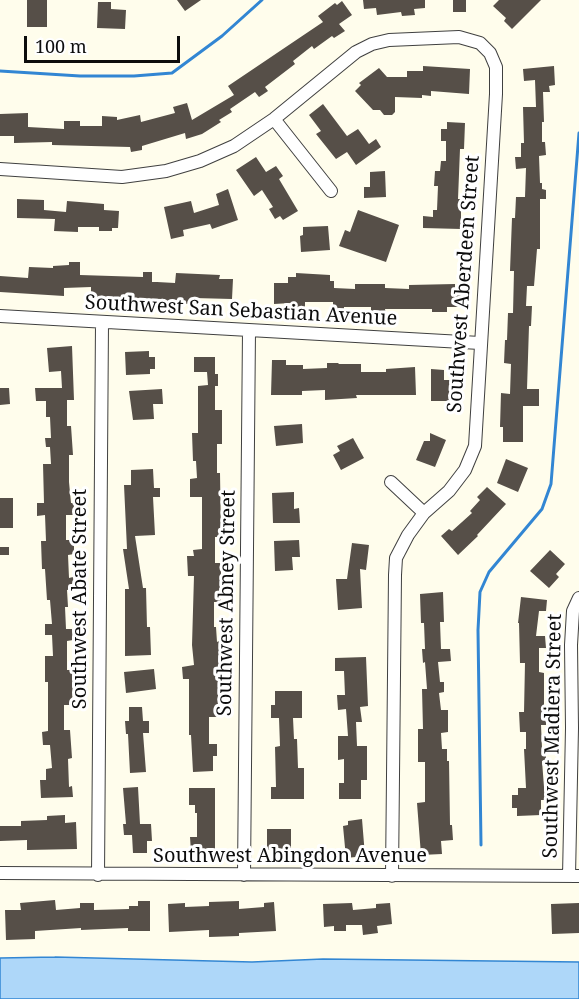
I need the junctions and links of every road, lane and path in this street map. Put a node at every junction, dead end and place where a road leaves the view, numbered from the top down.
1 (274, 119) junction
2 (0, 170) edge
3 (331, 191) dead end
4 (0, 316) edge
5 (102, 323) junction
6 (249, 331) junction
7 (480, 343) junction
8 (391, 482) dead end
9 (424, 513) junction
10 (579, 598) edge
11 (576, 728) edge
12 (0, 873) edge
13 (98, 875) junction
14 (244, 875) junction
15 (392, 876) junction
16 (574, 876) edge

1 - 2 street
1 - 3 street
1 - 7 street, Southwest Aberdeen Street
4 - 5 street, Southwest San Sebastian Avenue
5 - 6 street, Southwest San Sebastian Avenue
5 - 13 street, Southwest Abate Street
6 - 7 street, Southwest San Sebastian Avenue
6 - 14 street, Southwest Abney Street
7 - 9 street, Southwest Aberdeen Street
8 - 9 street
9 - 15 street, Southwest Aberdeen Street
10 - 11 street, Southwest Madiera Street
11 - 16 street, Southwest Madiera Street
12 - 13 street, Southwest Abingdon Avenue
13 - 14 street, Southwest Abingdon Avenue
14 - 15 street, Southwest Abingdon Avenue
15 - 16 street, Southwest Abingdon Avenue

